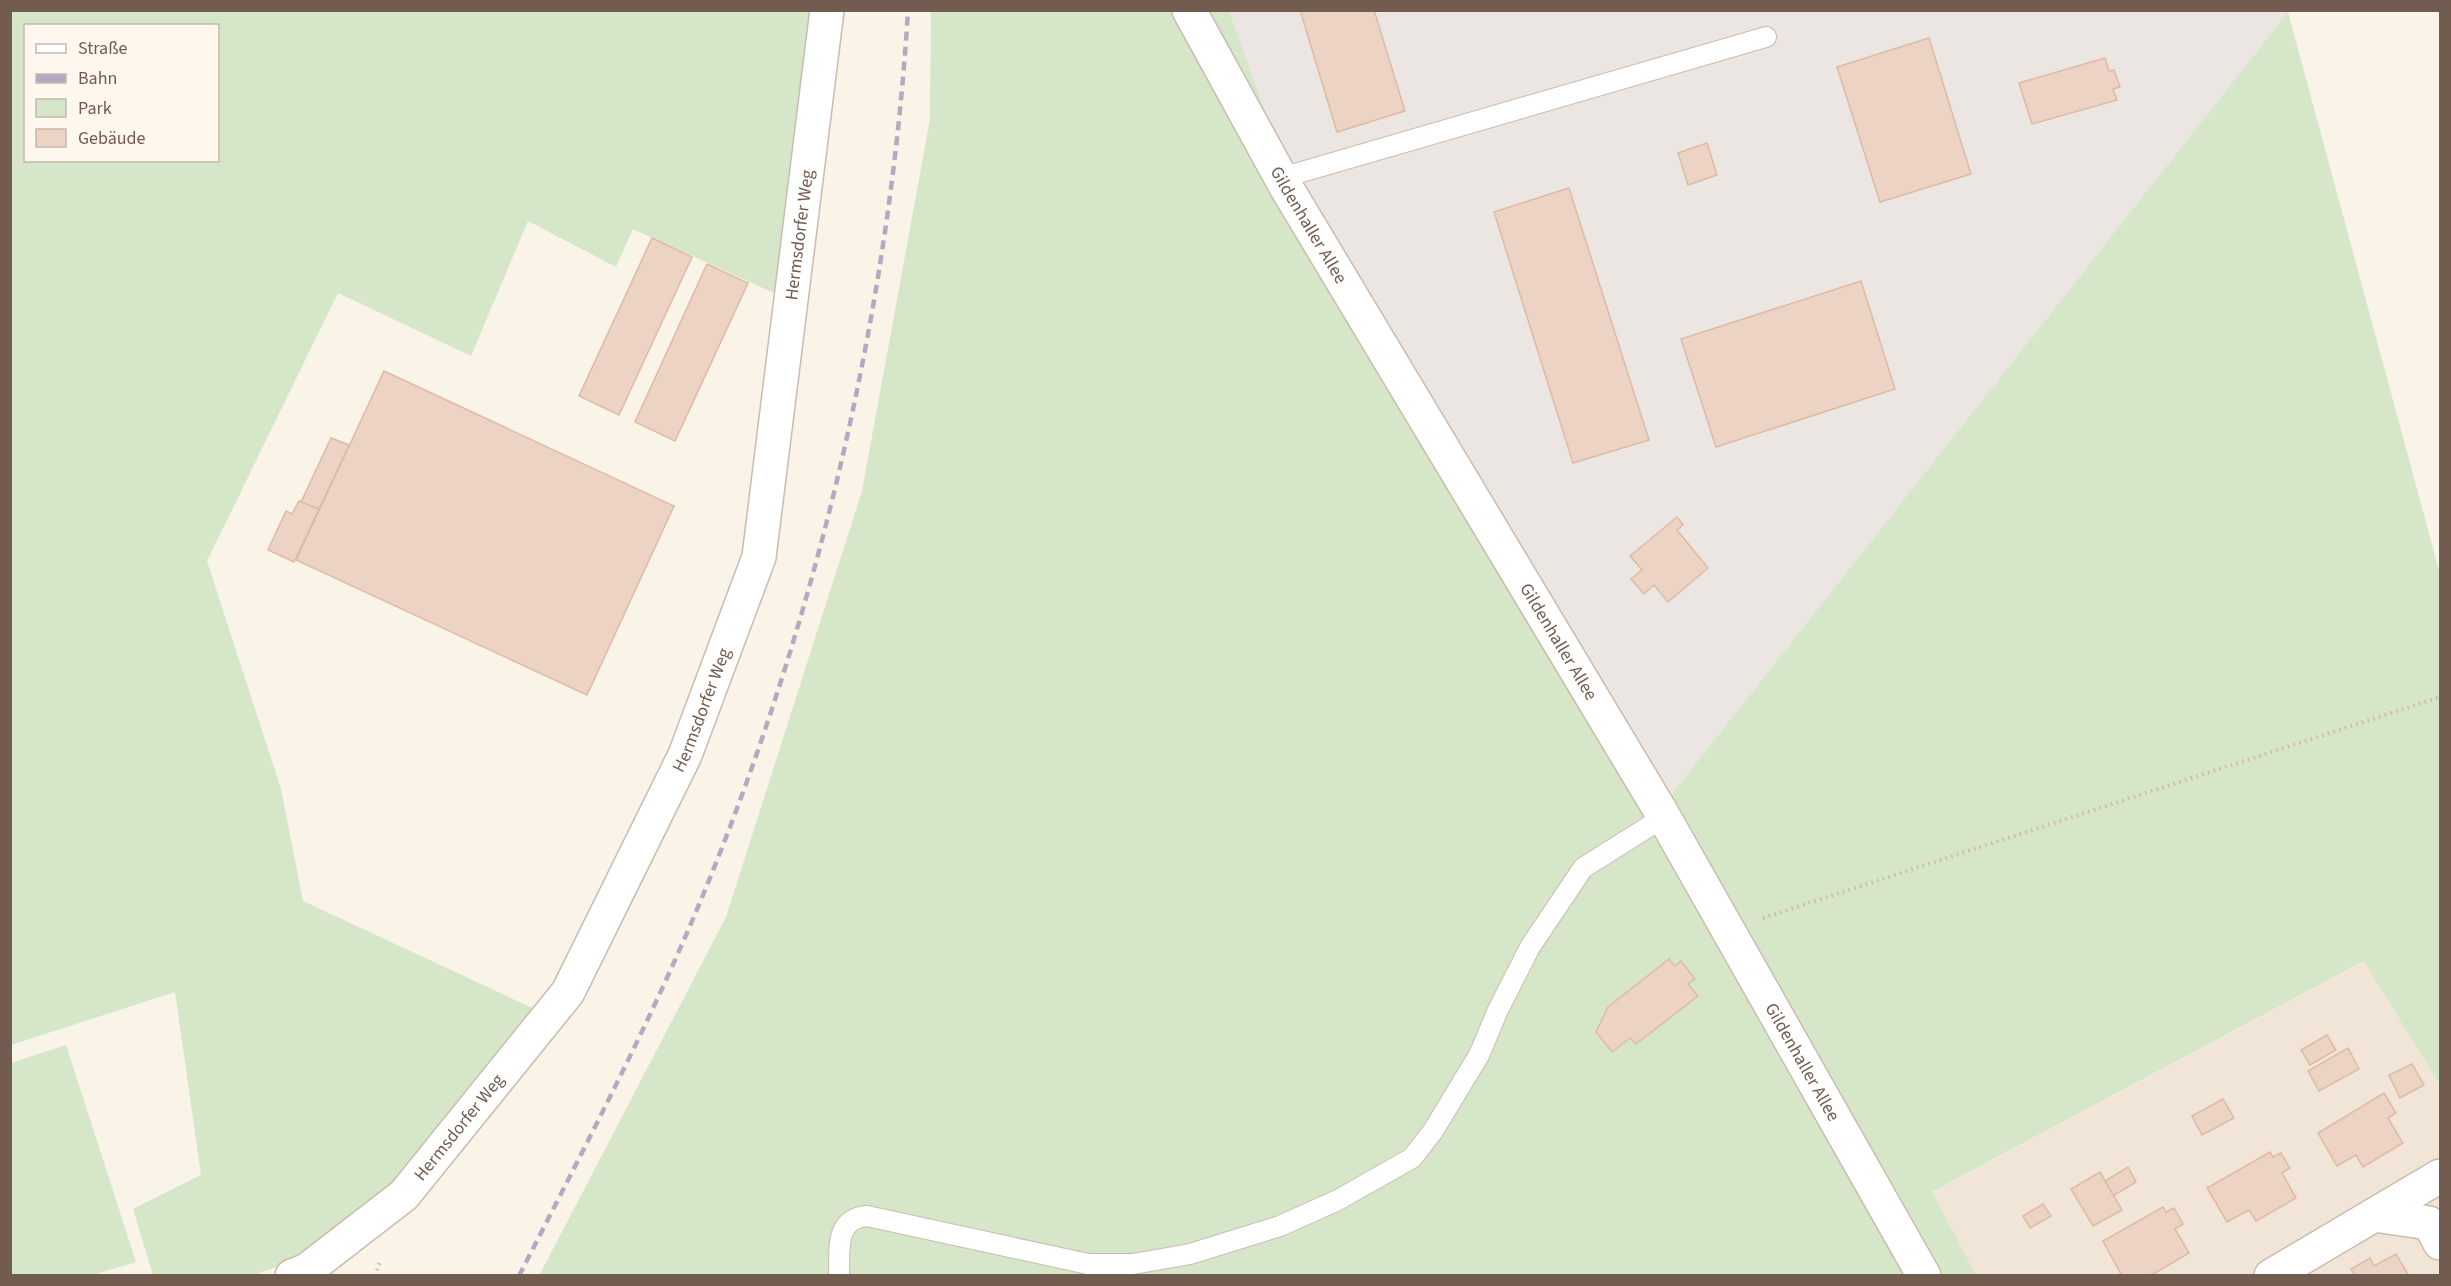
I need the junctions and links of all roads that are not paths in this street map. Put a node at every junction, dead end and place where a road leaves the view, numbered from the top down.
1 (827, 10) edge
2 (1189, 10) edge
3 (1766, 37) dead end
4 (1281, 178) junction
5 (1664, 817) junction
6 (2440, 1176) edge
7 (2374, 1215) junction
8 (2440, 1243) edge
9 (292, 1275) edge
10 (839, 1275) edge
11 (1924, 1275) edge
12 (2271, 1275) edge

1 - 9 street, Hermsdorfer Weg
2 - 4 street, Gildenhaller Allee
3 - 4 lane
4 - 5 street, Gildenhaller Allee
5 - 10 lane
5 - 11 street, Gildenhaller Allee
6 - 7 street
7 - 8 street
7 - 12 street

